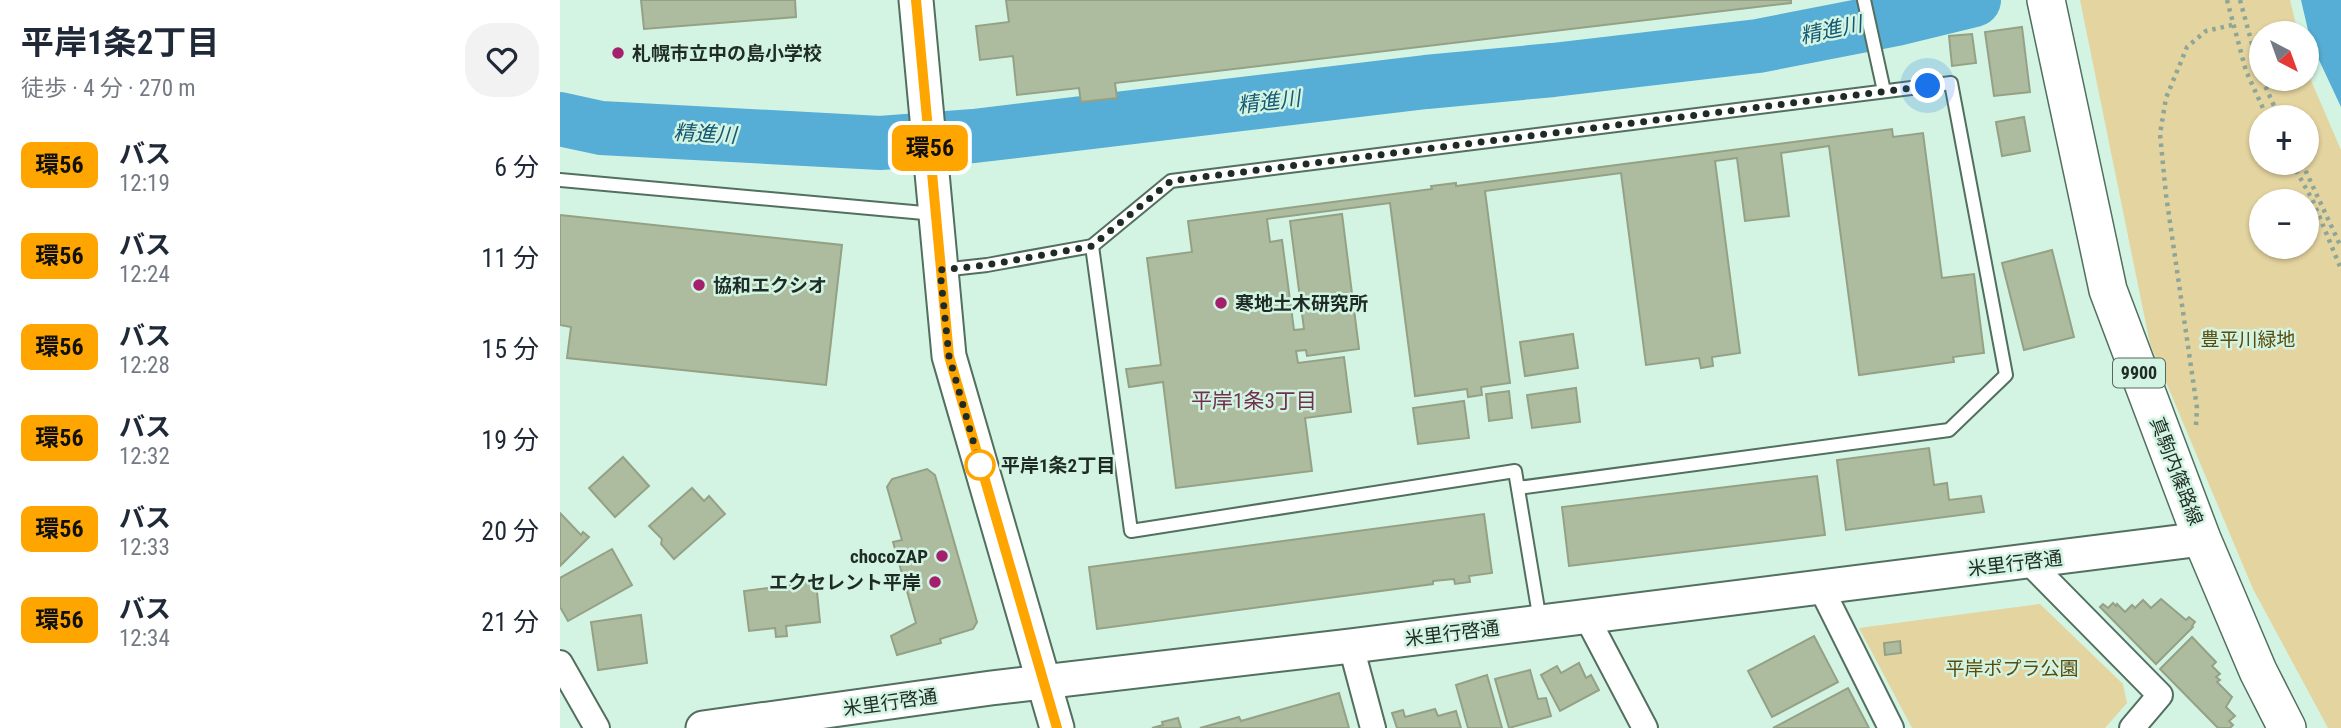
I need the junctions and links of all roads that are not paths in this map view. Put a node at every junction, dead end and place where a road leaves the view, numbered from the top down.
1 (916, 0) edge
2 (2046, 0) edge
3 (1864, 2) edge
4 (1884, 91) junction
5 (560, 180) edge
6 (936, 214) junction
7 (1092, 246) junction
8 (940, 270) junction
9 (1518, 488) junction
10 (2202, 539) junction
11 (2028, 561) junction
12 (1820, 586) junction
13 (1586, 616) junction
14 (1540, 621) junction
15 (1352, 646) junction
16 (560, 663) edge
17 (1044, 683) junction
18 (597, 728) edge
19 (703, 728) edge
20 (1057, 728) edge
21 (1373, 728) edge
22 (1645, 728) edge
23 (1891, 728) edge
24 (2132, 728) edge
25 (2287, 728) edge

1 - 6 street
2 - 10 main road, 真駒内篠路線 / 9900
3 - 4 lane
4 - 7 lane
4 - 9 lane
5 - 6 lane
6 - 8 street
7 - 8 lane
7 - 9 lane
8 - 17 street
9 - 14 lane
10 - 11 street, 米里行啓通
10 - 25 main road, 真駒内篠路線 / 9900
11 - 12 street, 米里行啓通
11 - 24 street
12 - 13 street, 米里行啓通
12 - 23 street
13 - 14 street, 米里行啓通
13 - 22 street
14 - 15 street, 米里行啓通
15 - 17 street, 米里行啓通
15 - 21 street
16 - 18 street
17 - 19 street, 米里行啓通
17 - 20 street

